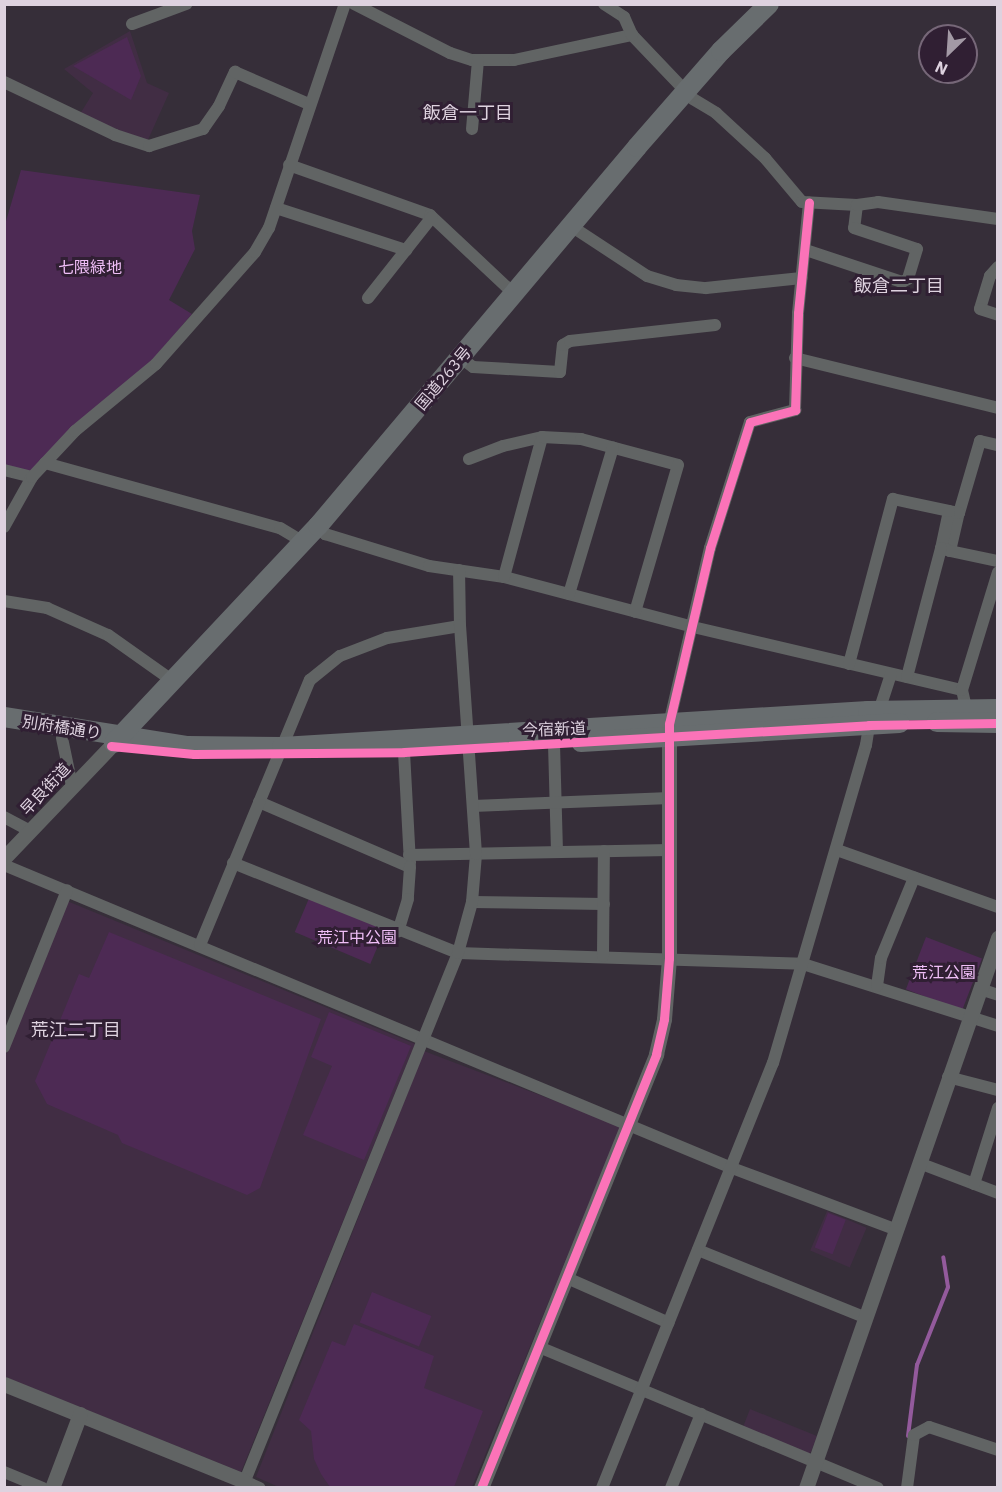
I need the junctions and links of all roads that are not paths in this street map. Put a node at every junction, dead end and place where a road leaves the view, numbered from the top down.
1 (186, 4) edge
2 (345, 4) edge
3 (354, 4) edge
4 (604, 4) edge
5 (769, 4) edge
6 (132, 24) dead end
7 (632, 35) junction
8 (478, 60) junction
9 (4, 82) edge
10 (686, 92) junction
11 (309, 104) junction
12 (472, 129) dead end
13 (289, 165) junction
14 (809, 203) junction
15 (857, 205) junction
16 (276, 208) junction
17 (432, 218) junction
18 (998, 219) edge
19 (571, 226) junction
20 (406, 250) junction
21 (806, 250) junction
22 (998, 267) edge
23 (801, 278) junction
24 (514, 294) junction
25 (368, 298) dead end
26 (998, 315) edge
27 (715, 325) dead end
28 (461, 358) junction
29 (795, 358) junction
30 (998, 408) edge
31 (542, 437) junction
32 (998, 445) edge
33 (613, 447) junction
34 (469, 459) dead end
35 (45, 463) junction
36 (4, 470) edge
37 (32, 477) junction
38 (954, 512) junction
39 (4, 526) edge
40 (318, 526) junction
41 (303, 542) junction
42 (945, 550) junction
43 (998, 561) edge
44 (459, 570) junction
45 (998, 572) edge
46 (504, 577) junction
47 (569, 594) junction
48 (4, 601) edge
49 (635, 612) junction
50 (460, 626) junction
51 (693, 627) junction
52 (849, 664) junction
53 (891, 674) junction
54 (907, 677) junction
55 (173, 681) junction
56 (964, 699) junction
57 (998, 709) edge
58 (4, 717) edge
59 (874, 718) junction
60 (998, 723) edge
61 (4, 729) edge
62 (669, 731) junction
63 (62, 738) junction
64 (116, 741) junction
65 (470, 742) junction
66 (554, 744) junction
67 (280, 751) junction
68 (404, 752) junction
69 (72, 786) junction
70 (670, 798) junction
71 (259, 801) junction
72 (556, 802) junction
73 (473, 806) junction
74 (4, 817) edge
75 (30, 831) junction
76 (670, 850) junction
77 (837, 850) junction
78 (604, 851) junction
79 (557, 852) junction
80 (476, 854) junction
81 (4, 858) edge
82 (410, 861) junction
83 (234, 863) junction
84 (4, 865) edge
85 (914, 878) junction
86 (67, 890) junction
87 (472, 902) junction
88 (604, 904) junction
89 (998, 907) edge
90 (398, 931) junction
91 (998, 938) edge
92 (200, 945) junction
93 (458, 953) junction
94 (603, 956) junction
95 (669, 958) junction
96 (803, 964) junction
97 (877, 986) junction
98 (980, 989) junction
99 (998, 995) edge
100 (968, 1016) junction
101 (998, 1026) edge
102 (425, 1037) junction
103 (4, 1047) edge
104 (948, 1077) junction
105 (998, 1090) edge
106 (998, 1108) edge
107 (629, 1122) junction
108 (920, 1163) junction
109 (732, 1168) junction
110 (974, 1184) junction
111 (998, 1193) edge
112 (897, 1230) junction
113 (699, 1250) junction
114 (567, 1278) junction
115 (866, 1318) junction
116 (669, 1323) junction
117 (539, 1347) junction
118 (4, 1384) edge
119 (642, 1390) junction
120 (80, 1414) junction
121 (701, 1414) junction
122 (998, 1450) edge
123 (815, 1462) junction
124 (4, 1472) edge
125 (243, 1484) edge
126 (43, 1488) edge
127 (52, 1488) edge
128 (260, 1488) edge
129 (481, 1488) edge
130 (602, 1488) edge
131 (671, 1488) edge
132 (806, 1488) edge
133 (878, 1488) edge
134 (907, 1488) edge

1 - 6 street
2 - 11 street
3 - 8 street
4 - 7 street
5 - 10 highway, 国道263号
7 - 8 street
7 - 10 street
8 - 12 street
9 - 11 street
10 - 14 street
10 - 19 highway, 国道263号
11 - 13 street
13 - 16 street
13 - 17 street
14 - 15 street
14 - 21 street
15 - 18 street
15 - 21 street
16 - 20 street
16 - 35 street
17 - 20 street
17 - 24 street
19 - 23 street
19 - 24 highway, 国道263号
20 - 25 street
21 - 23 street
22 - 26 street
23 - 29 street
24 - 28 highway, 国道263号
27 - 28 street
28 - 40 highway, 国道263号
29 - 30 street
29 - 51 street
31 - 33 street
31 - 34 street
31 - 46 street
32 - 38 street
33 - 47 street
33 - 49 street
35 - 37 street
35 - 41 street
36 - 37 street
37 - 39 street
38 - 42 street
38 - 52 street
40 - 41 highway, 国道263号
40 - 44 street
41 - 55 highway, 国道263号
42 - 43 street
42 - 54 street
44 - 46 street
44 - 50 street
45 - 56 street
46 - 47 street
47 - 49 street
48 - 55 street
49 - 51 street
50 - 65 street
50 - 67 street
51 - 52 street
51 - 62 street
52 - 53 street
53 - 54 street
53 - 59 street
54 - 56 street
55 - 64 highway, 国道263号
56 - 57 highway, 今宿新道
56 - 59 highway, 今宿新道
58 - 64 highway, 別府橋通り
59 - 60 highway, 今宿新道
59 - 62 highway, 今宿新道
59 - 77 street
61 - 63 highway, 別府橋通り
62 - 65 highway, 今宿新道
62 - 66 highway, 今宿新道
62 - 70 street
63 - 64 highway, 別府橋通り
63 - 69 street
64 - 67 highway, 今宿新道
64 - 69 street, 早良街道
65 - 66 highway, 今宿新道
65 - 67 highway, 今宿新道
65 - 68 highway, 今宿新道
65 - 73 street
66 - 72 street
67 - 68 highway, 今宿新道
67 - 71 street
68 - 82 street
69 - 75 street, 早良街道
70 - 72 street
70 - 76 street
71 - 82 street
71 - 83 street
72 - 73 street
72 - 79 street
73 - 80 street
74 - 75 street
75 - 81 street, 早良街道
76 - 78 street
76 - 95 street
77 - 85 street
77 - 96 street
78 - 79 street
78 - 88 street
79 - 80 street
80 - 82 street
80 - 87 street
82 - 90 street
83 - 90 street
83 - 92 street
84 - 86 street
85 - 89 street
85 - 97 street
86 - 92 street
86 - 103 street
87 - 88 street
87 - 93 street
88 - 94 street
90 - 93 street
91 - 98 street
92 - 102 street
93 - 94 street
93 - 102 street
94 - 95 street
95 - 96 street
95 - 107 street
96 - 97 street
96 - 109 street
97 - 100 street
98 - 99 street
98 - 100 street
100 - 101 street
100 - 104 street
102 - 107 street
102 - 125 street
104 - 105 street
104 - 108 street
106 - 110 street
107 - 109 street
107 - 114 street
108 - 110 street
108 - 112 street
109 - 112 street
109 - 113 street
110 - 111 street
112 - 115 street
113 - 115 street
113 - 116 street
114 - 116 street
114 - 117 street
115 - 123 street
116 - 119 street
117 - 119 street
117 - 129 street
118 - 120 street
119 - 121 street
119 - 130 street
120 - 125 street
120 - 127 street
121 - 123 street
121 - 131 street
122 - 134 street
123 - 132 street
123 - 133 street
124 - 126 street
125 - 128 street

